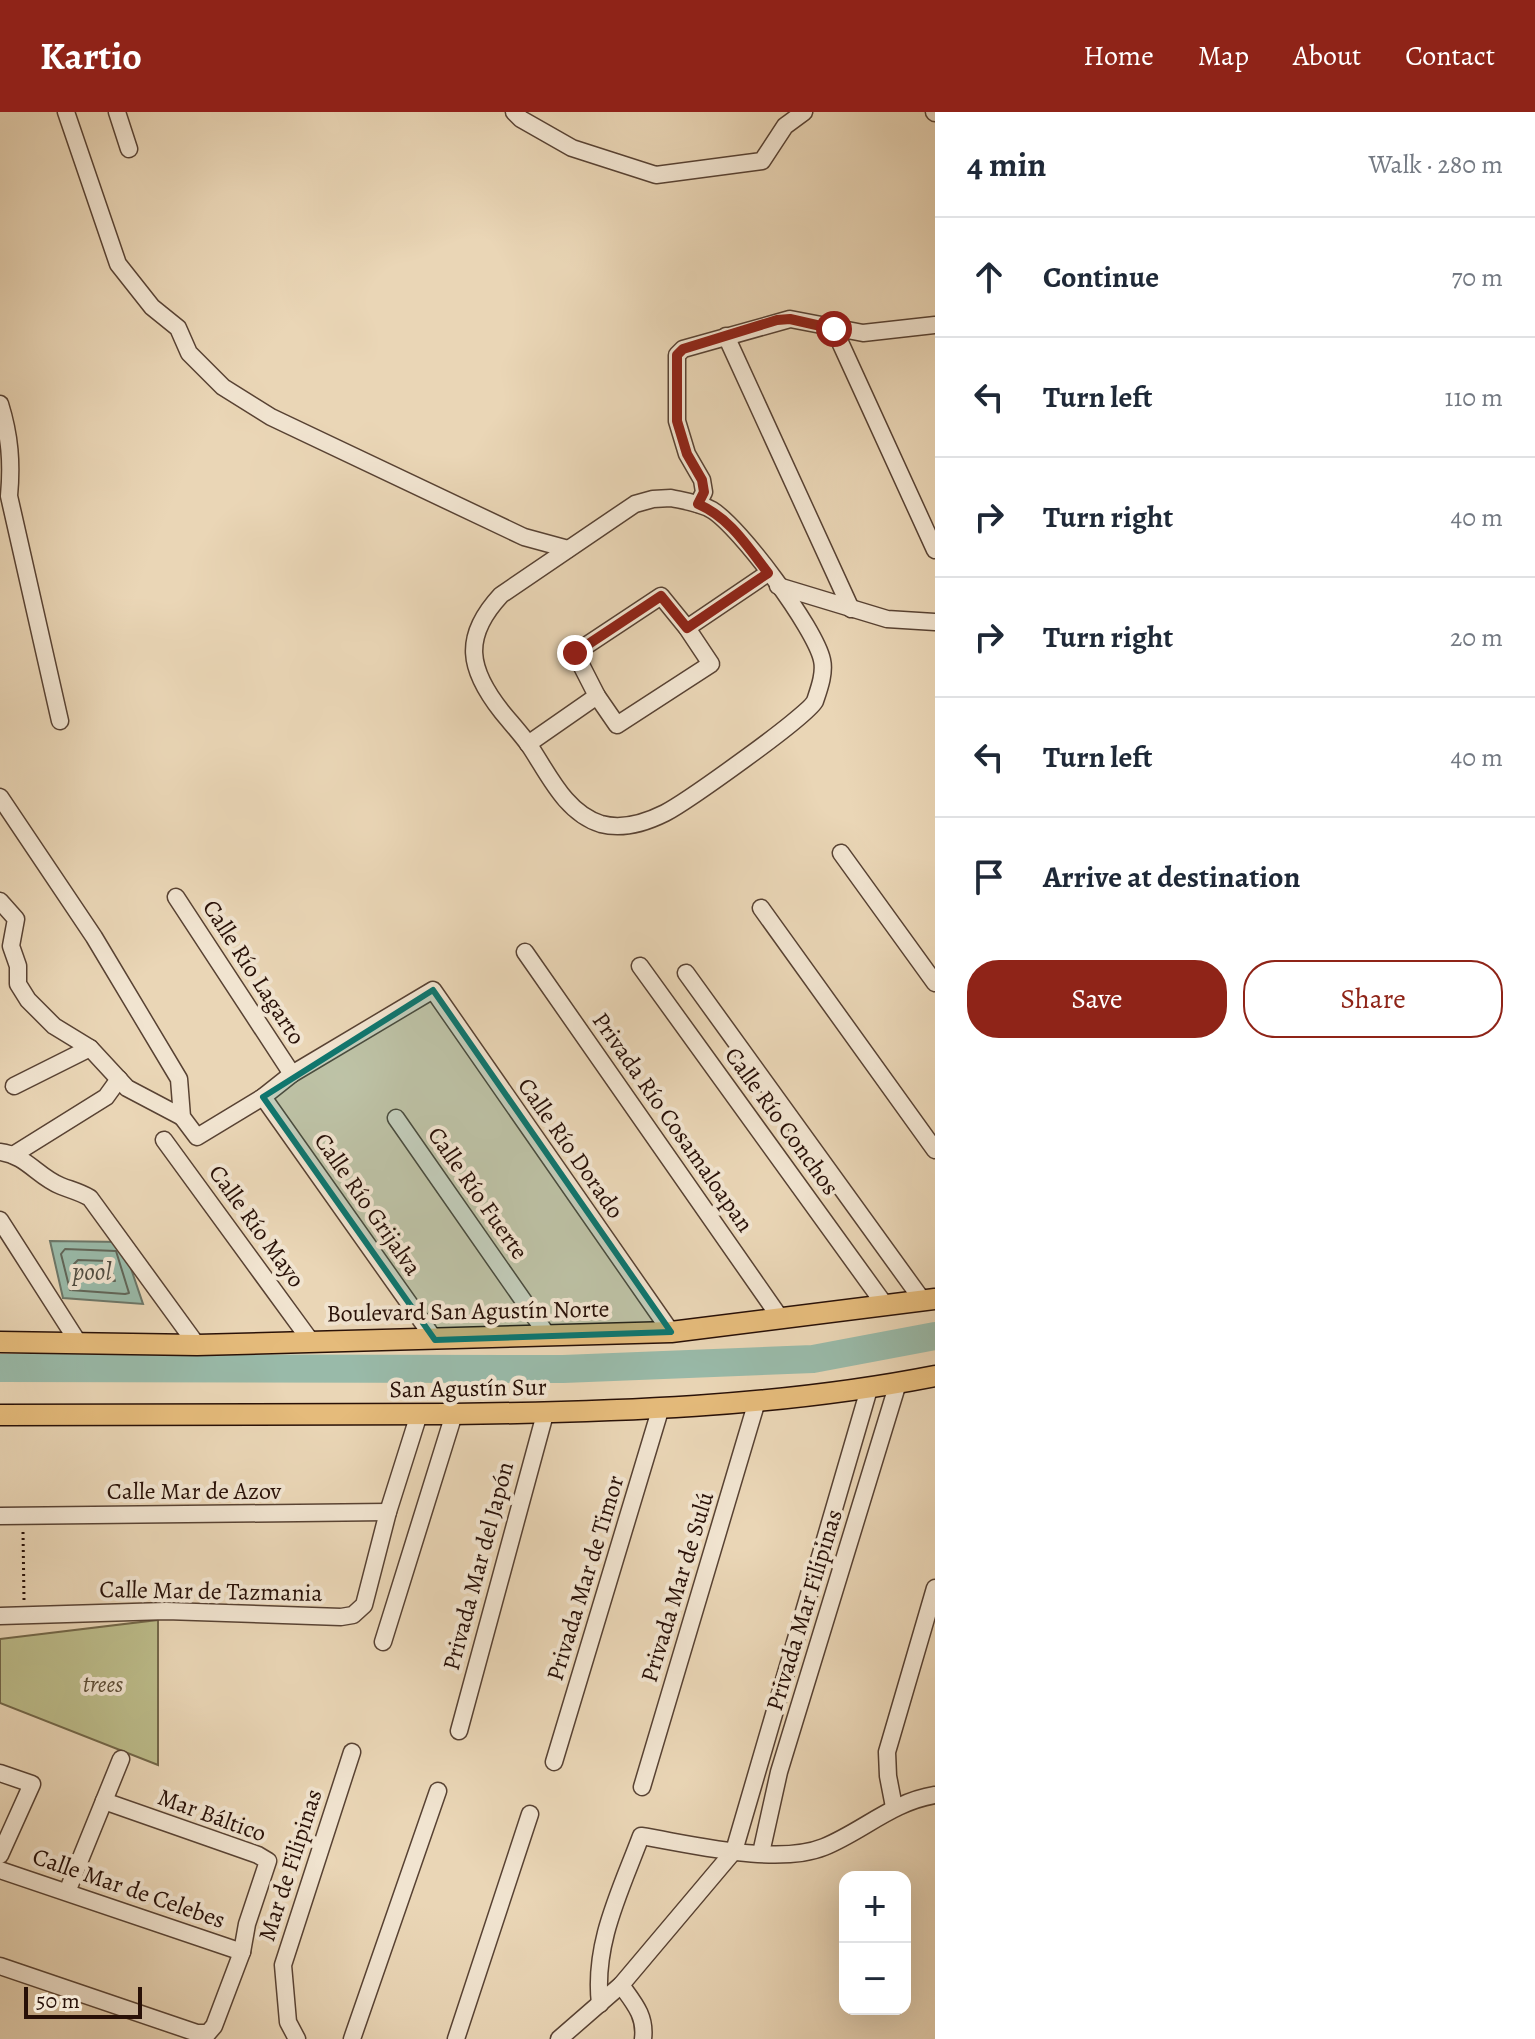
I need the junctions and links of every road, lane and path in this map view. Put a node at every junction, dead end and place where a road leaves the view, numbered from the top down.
1 (66, 112) edge
2 (117, 112) edge
3 (514, 112) edge
4 (804, 112) edge
5 (129, 149) dead end
6 (935, 325) edge
7 (834, 329) junction
8 (726, 336) junction
9 (0, 404) edge
10 (4, 498) edge
11 (698, 504) junction
12 (568, 549) junction
13 (935, 550) edge
14 (773, 579) junction
15 (851, 609) junction
16 (935, 622) edge
17 (687, 628) junction
18 (597, 696) junction
19 (60, 721) dead end
20 (528, 744) junction
21 (0, 797) edge
22 (841, 853) dead end
23 (176, 897) dead end
24 (0, 901) edge
25 (761, 908) dead end
26 (525, 952) dead end
27 (640, 966) dead end
28 (686, 973) dead end
29 (935, 983) edge
30 (90, 1048) junction
31 (292, 1074) junction
32 (119, 1079) junction
33 (14, 1086) dead end
34 (263, 1097) junction
35 (182, 1117) junction
36 (396, 1118) dead end
37 (164, 1140) dead end
38 (935, 1150) edge
39 (6, 1154) edge
40 (0, 1220) edge
41 (929, 1300) edge
42 (885, 1305) junction
43 (781, 1319) junction
44 (671, 1332) junction
45 (548, 1336) junction
46 (310, 1340) junction
47 (435, 1340) junction
48 (0, 1342) edge
49 (78, 1342) junction
50 (197, 1345) junction
51 (935, 1376) edge
52 (898, 1383) junction
53 (869, 1389) junction
54 (757, 1401) junction
55 (661, 1407) junction
56 (419, 1414) junction
57 (454, 1414) junction
58 (545, 1414) junction
59 (0, 1415) edge
60 (388, 1512) junction
61 (0, 1516) edge
62 (23, 1516) junction
63 (935, 1588) edge
64 (24, 1615) junction
65 (0, 1616) edge
66 (383, 1642) dead end
67 (459, 1731) dead end
68 (352, 1752) dead end
69 (121, 1759) dead end
70 (554, 1762) dead end
71 (0, 1773) edge
72 (642, 1787) dead end
73 (438, 1791) dead end
74 (935, 1795) edge
75 (104, 1801) junction
76 (894, 1807) junction
77 (530, 1814) dead end
78 (734, 1851) junction
79 (761, 1853) junction
80 (0, 1855) edge
81 (0, 1870) edge
82 (67, 1892) junction
83 (242, 1952) junction
84 (0, 1966) edge
85 (621, 1985) junction
86 (600, 2004) junction
87 (297, 2039) edge
88 (352, 2039) edge
89 (456, 2039) edge
90 (559, 2039) edge
91 (643, 2039) edge

1 - 12 street
2 - 5 street
3 - 4 street
6 - 7 street
7 - 8 street
7 - 13 street
8 - 11 street
8 - 15 street
9 - 10 street
10 - 19 street
11 - 12 street
11 - 14 street
12 - 20 street
14 - 15 street
14 - 17 street
14 - 20 street
15 - 16 street
17 - 18 street
17 - 18 street
18 - 20 street
21 - 35 street
22 - 29 street
23 - 31 street, Calle Río Lagarto
24 - 30 street
25 - 38 street
26 - 43 street, Privada Río Cosamaloapan
27 - 42 street, Calle Río Conchos
28 - 41 street, Calle Río Conchos
30 - 32 street
30 - 33 street
31 - 34 street
31 - 44 street, Calle Río Dorado
32 - 35 street
32 - 39 street
34 - 35 street
34 - 47 street, Calle Río Grijalva
36 - 45 street, Calle Río Fuerte
37 - 46 street, Calle Río Mayo
39 - 50 street
40 - 49 street
41 - 42 main road, Boulevard San Agustín Norte
42 - 43 main road, Boulevard San Agustín Norte
43 - 44 main road, Boulevard San Agustín Norte
44 - 45 main road, Boulevard San Agustín Norte
45 - 47 main road, Boulevard San Agustín Norte
46 - 47 main road, Boulevard San Agustín Norte
46 - 50 main road, Boulevard San Agustín Norte
48 - 49 main road, Boulevard San Agustín Norte
49 - 50 main road, Boulevard San Agustín Norte
51 - 52 main road, San Agustín Sur
52 - 53 main road, San Agustín Sur
52 - 79 street, Privada Mar Filipinas
53 - 54 main road, San Agustín Sur
53 - 78 street, Privada Mar Filipinas
54 - 55 main road, San Agustín Sur
54 - 72 street, Privada Mar de Sulú
55 - 58 main road, San Agustín Sur
55 - 70 street, Privada Mar de Timor
56 - 57 main road, San Agustín Sur
56 - 59 main road, San Agustín Sur
56 - 60 street, Calle Mar de Tazmania
57 - 58 main road, San Agustín Sur
57 - 66 street
58 - 67 street, Privada Mar del Japón
60 - 62 street, Calle Mar de Azov
60 - 64 street, Calle Mar de Tazmania
61 - 62 street, Calle Mar de Azov
62 - 64 path
63 - 76 street
64 - 65 street, Calle Mar de Tazmania
68 - 87 street, Mar de Filipinas
69 - 75 street
71 - 80 street
73 - 88 street
74 - 76 street
75 - 82 street
75 - 83 street, Mar Báltico
76 - 79 street
77 - 89 street
78 - 79 street
78 - 85 street
78 - 86 street
81 - 82 street, Calle Mar de Celebes
82 - 83 street, Calle Mar de Celebes
83 - 84 street, Mar Báltico
85 - 86 street
85 - 91 street
86 - 90 street

